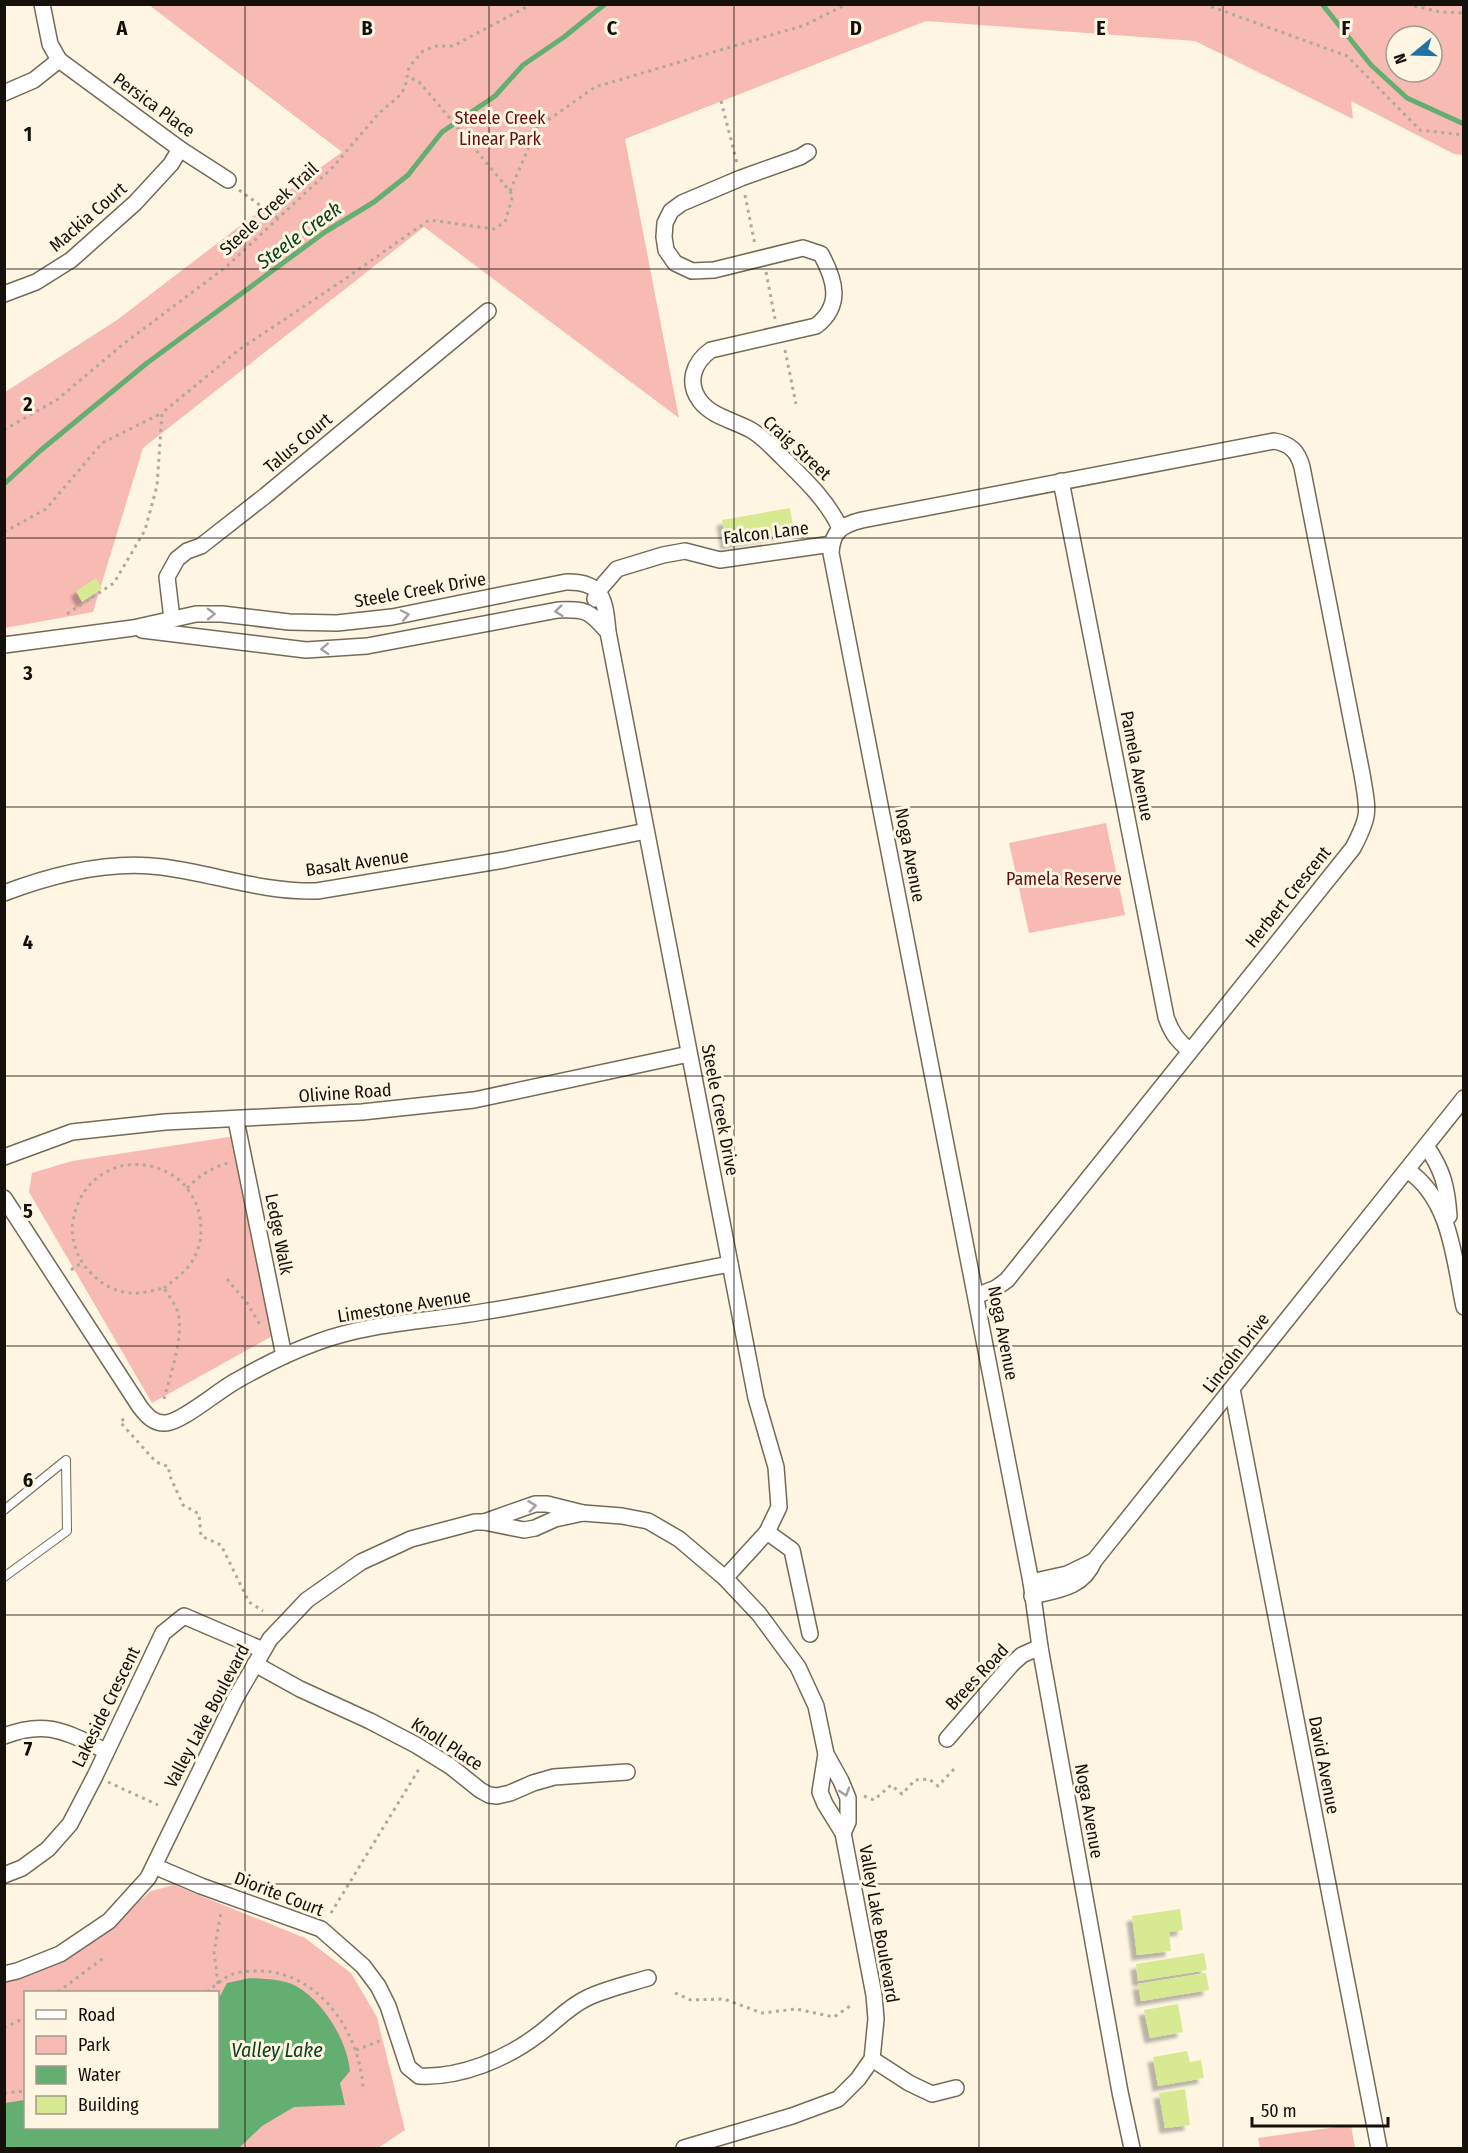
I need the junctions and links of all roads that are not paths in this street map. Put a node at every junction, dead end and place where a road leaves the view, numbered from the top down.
1 (42, 4) edge
2 (59, 60) junction
3 (4, 93) edge
4 (180, 149) junction
5 (808, 152) dead end
6 (228, 180) road end
7 (4, 294) edge
8 (488, 311) dead end
9 (1061, 481) junction
10 (840, 528) junction
11 (832, 544) junction
12 (598, 591) junction
13 (591, 613) junction
14 (171, 619) junction
15 (133, 628) junction
16 (608, 632) junction
17 (4, 645) edge
18 (646, 831) junction
19 (4, 893) edge
20 (1189, 1050) junction
21 (689, 1054) junction
22 (1464, 1098) edge
23 (236, 1119) junction
24 (1426, 1146) junction
25 (4, 1157) edge
26 (1407, 1170) junction
27 (4, 1198) edge
28 (1450, 1240) junction
29 (730, 1264) junction
30 (976, 1296) junction
31 (1464, 1307) edge
32 (284, 1356) junction
33 (1232, 1389) junction
34 (4, 1510) edge
35 (583, 1513) junction
36 (484, 1522) junction
37 (767, 1532) junction
38 (4, 1577) edge
39 (725, 1578) junction
40 (1031, 1589) junction
41 (810, 1634) dead end
42 (1040, 1647) junction
43 (263, 1650) junction
44 (255, 1664) junction
45 (4, 1736) edge
46 (947, 1739) dead end
47 (106, 1751) junction
48 (826, 1754) junction
49 (627, 1772) dead end
50 (843, 1833) junction
51 (154, 1866) junction
52 (4, 1875) edge
53 (4, 1974) edge
54 (648, 1978) dead end
55 (872, 2059) junction
56 (956, 2088) dead end
57 (684, 2148) edge
58 (1132, 2148) edge
59 (1379, 2148) edge

1 - 2 street
2 - 3 street
2 - 4 street, Persica Place
4 - 6 street, Persica Place
4 - 7 street, Mackia Court
5 - 10 street, Craig Street
8 - 14 street, Talus Court
9 - 10 street
9 - 20 street, Pamela Avenue
9 - 20 street, Herbert Crescent
10 - 11 street
11 - 12 street, Falcon Lane
11 - 30 street, Noga Avenue
12 - 13 street, Falcon Lane
14 -> 12 street, Steele Creek Drive
12 - 16 street, Steele Creek Drive
13 -> 15 street, Steele Creek Drive
13 - 16 street
14 - 15 street, Steele Creek Drive
15 - 17 street, Steele Creek Drive
16 - 18 street, Steele Creek Drive
18 - 19 street, Basalt Avenue
18 - 21 street, Steele Creek Drive
20 - 30 street, Herbert Crescent
21 - 23 street, Olivine Road
21 - 29 street, Steele Creek Drive
22 - 24 street
23 - 25 street, Olivine Road
23 - 32 street, Ledge Walk
24 - 26 street, Lincoln Drive
24 - 28 street
26 - 28 street
26 - 33 street, Lincoln Drive
27 - 32 street, Limestone Avenue
28 - 31 street
29 - 32 street, Limestone Avenue
29 - 37 street, Steele Creek Drive
30 - 40 street, Noga Avenue
33 - 40 street, Lincoln Drive
33 - 59 street, David Avenue
34 - 38 lane
35 - 36 street, Valley Lake Boulevard
36 -> 35 street, Valley Lake Boulevard
35 - 39 street, Valley Lake Boulevard
36 - 43 street, Valley Lake Boulevard
37 - 39 street, Steele Creek Drive
37 - 41 street
39 - 48 street, Valley Lake Boulevard
40 - 42 street, Noga Avenue
42 - 46 street, Brees Road
42 - 58 street, Noga Avenue
43 - 44 street, Valley Lake Boulevard
43 - 47 street, Lakeside Crescent
44 - 49 street, Knoll Place
44 - 51 street, Valley Lake Boulevard
45 - 47 street
47 - 52 street, Lakeside Crescent
48 -> 50 street, Valley Lake Boulevard
48 - 50 street, Valley Lake Boulevard
50 - 55 street, Valley Lake Boulevard
51 - 53 street, Valley Lake Boulevard
51 - 54 street, Diorite Court
55 - 56 street
55 - 57 street

